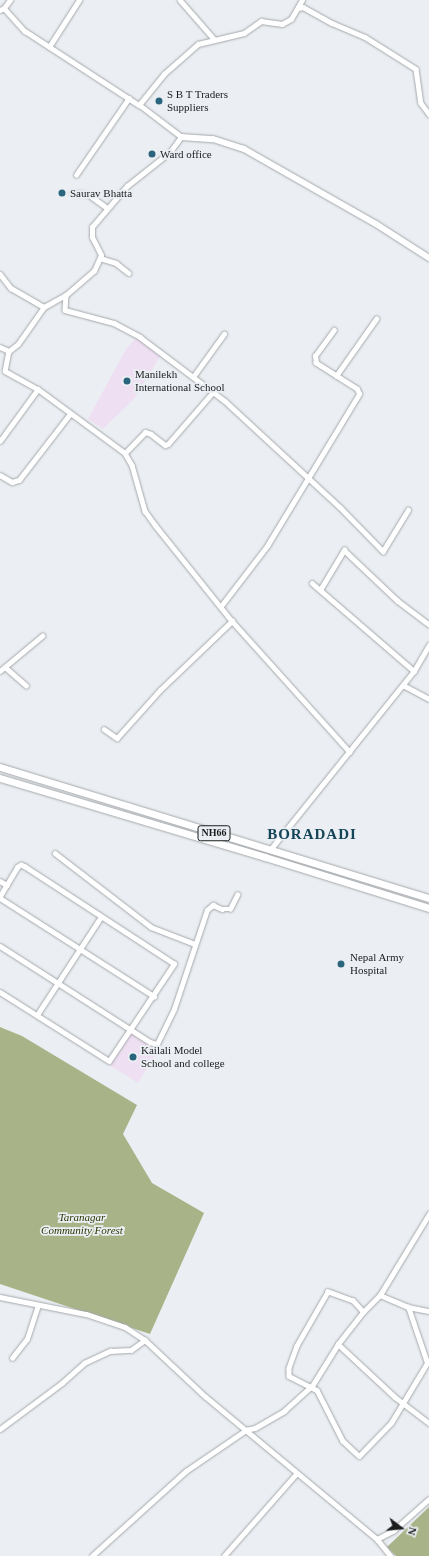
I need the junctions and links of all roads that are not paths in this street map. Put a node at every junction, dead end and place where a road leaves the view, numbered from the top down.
1 (10, 0) edge
2 (79, 0) edge
3 (180, 0) edge
4 (302, 0) edge
5 (298, 8) junction
6 (2, 9) edge
7 (214, 39) junction
8 (49, 47) junction
9 (129, 98) junction
10 (139, 105) junction
11 (429, 114) edge
12 (181, 137) junction
13 (76, 175) dead end
14 (72, 194) dead end
15 (107, 208) junction
16 (100, 258) junction
17 (429, 258) edge
18 (129, 273) dead end
19 (0, 274) edge
20 (66, 295) junction
21 (44, 307) junction
22 (376, 319) dead end
23 (334, 330) dead end
24 (224, 334) dead end
25 (0, 347) edge
26 (9, 351) junction
27 (2, 372) edge
28 (336, 376) junction
29 (193, 377) junction
30 (38, 389) junction
31 (213, 392) junction
32 (70, 414) junction
33 (0, 442) edge
34 (125, 453) junction
35 (0, 475) edge
36 (310, 478) junction
37 (408, 510) dead end
38 (312, 583) dead end
39 (320, 590) junction
40 (221, 606) junction
41 (232, 621) junction
42 (429, 624) edge
43 (42, 636) dead end
44 (429, 645) edge
45 (5, 667) junction
46 (0, 671) edge
47 (414, 671) junction
48 (26, 685) dead end
49 (404, 685) junction
50 (429, 699) edge
51 (104, 729) dead end
52 (350, 752) junction
53 (0, 767) edge
54 (0, 778) edge
55 (270, 850) junction
56 (55, 853) dead end
57 (0, 881) edge
58 (7, 885) junction
59 (237, 895) dead end
60 (0, 898) edge
61 (429, 898) edge
62 (429, 908) edge
63 (101, 917) junction
64 (195, 944) junction
65 (0, 946) edge
66 (78, 949) junction
67 (57, 983) junction
68 (0, 992) edge
69 (154, 996) junction
70 (37, 1015) junction
71 (130, 1030) junction
72 (429, 1214) edge
73 (380, 1295) junction
74 (0, 1297) edge
75 (38, 1306) junction
76 (408, 1307) junction
77 (429, 1311) edge
78 (363, 1312) junction
79 (145, 1340) junction
80 (338, 1344) junction
81 (12, 1358) dead end
82 (428, 1363) edge
83 (312, 1386) junction
84 (403, 1403) junction
85 (429, 1423) edge
86 (0, 1429) edge
87 (246, 1430) junction
88 (296, 1474) junction
89 (429, 1499) edge
90 (377, 1538) junction
91 (92, 1556) edge
92 (224, 1556) edge
93 (391, 1556) edge

1 - 6 street
2 - 8 street
3 - 7 street
4 - 5 street
5 - 7 street
5 - 11 street
6 - 8 street
7 - 10 street
8 - 9 street
9 - 10 street
9 - 13 street
10 - 12 street
12 - 15 street
12 - 17 main road
14 - 15 street
15 - 16 street
16 - 18 street
16 - 20 street
19 - 21 street
20 - 21 street
20 - 29 street
21 - 26 street
22 - 28 street
23 - 28 street
24 - 29 street
25 - 26 street
26 - 27 street
27 - 30 street
28 - 36 street
29 - 31 street
30 - 32 street
30 - 33 street
31 - 34 street
31 - 36 street
32 - 34 street
32 - 35 street
34 - 40 street
36 - 37 street
36 - 40 street
38 - 39 street
39 - 42 street
39 - 47 street
40 - 41 street
41 - 51 street
41 - 52 street
43 - 45 street
44 - 47 street
45 - 46 street
45 - 48 street
47 - 49 street
49 - 50 street
49 - 52 street
52 - 55 street
53 - 55 highway, NH66
54 - 62 highway, NH66
55 - 61 highway, NH66
56 - 64 street
57 - 58 street
58 - 60 street
58 - 63 street
59 - 64 street
60 - 66 street
63 - 66 street
63 - 69 street
64 - 71 street
65 - 67 street
66 - 67 street
66 - 69 street
67 - 70 street
67 - 71 street
68 - 70 street
69 - 71 street
70 - 71 street
72 - 73 street
73 - 76 street
73 - 78 street
74 - 75 street
75 - 79 street
75 - 81 street
76 - 77 street
76 - 82 street
78 - 80 street
78 - 83 street
79 - 86 street
79 - 87 street
80 - 83 street
80 - 84 street
82 - 84 street
83 - 84 street
83 - 87 street
84 - 85 street
87 - 88 street
87 - 91 street
88 - 90 street
88 - 92 street
89 - 90 street
90 - 93 street

